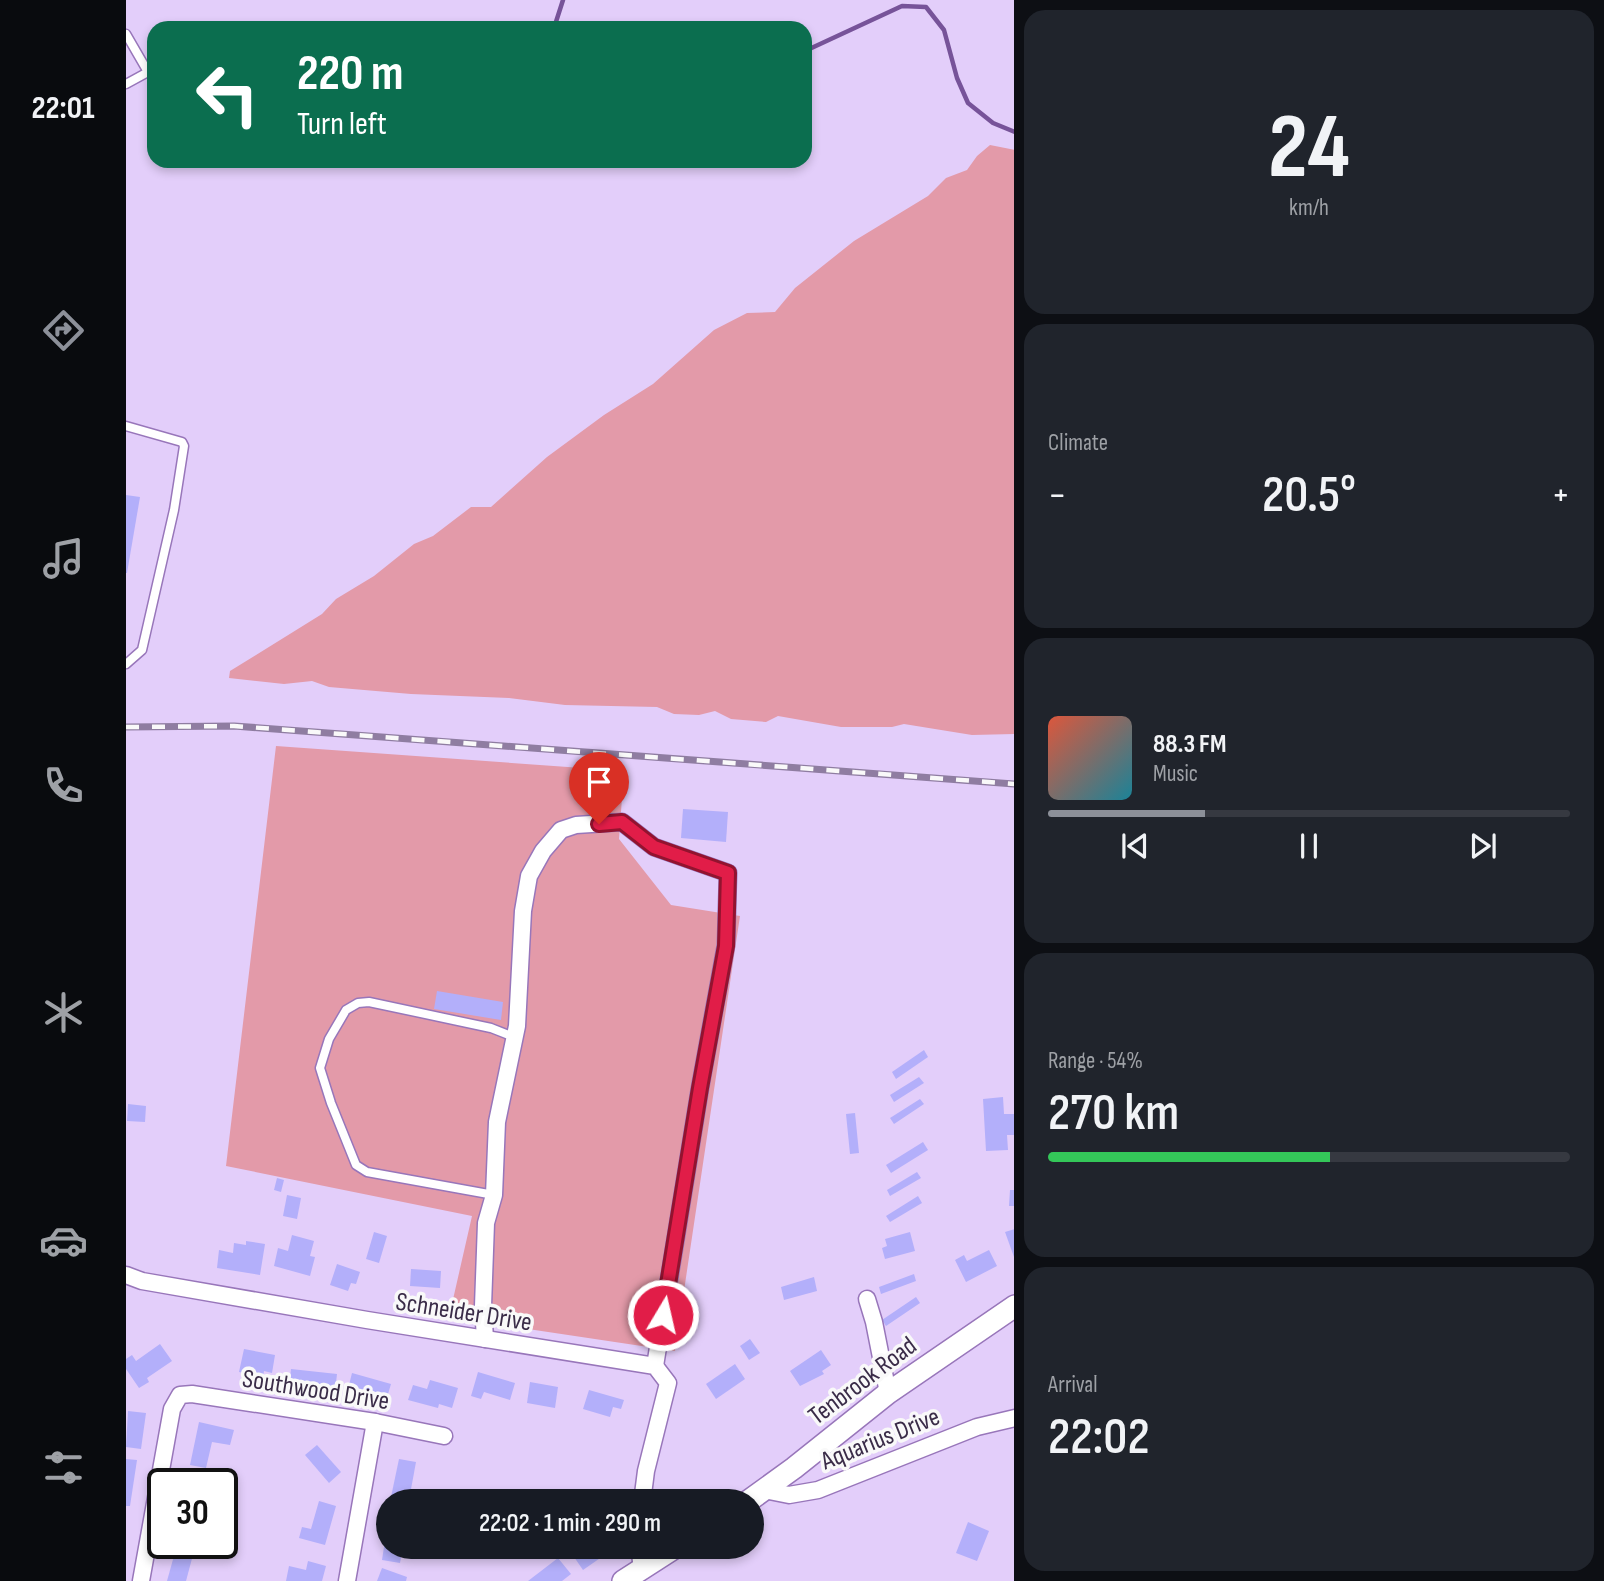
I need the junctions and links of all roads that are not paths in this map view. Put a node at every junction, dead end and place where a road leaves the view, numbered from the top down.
1 (126, 34) edge
2 (147, 70) edge
3 (147, 73) edge
4 (126, 84) edge
5 (126, 426) edge
6 (126, 664) edge
7 (514, 1037) junction
8 (494, 1195) junction
9 (126, 1275) edge
10 (867, 1299) dead end
11 (1014, 1306) edge
12 (485, 1339) junction
13 (655, 1366) junction
14 (888, 1393) junction
15 (1014, 1418) edge
16 (375, 1422) junction
17 (444, 1436) dead end
18 (644, 1489) edge
19 (764, 1489) edge
20 (764, 1496) edge
21 (639, 1559) edge
22 (141, 1581) edge
23 (347, 1581) edge
24 (623, 1581) edge

1 - 2 lane
3 - 4 lane
5 - 6 lane
7 - 8 street
7 - 8 lane
7 - 13 street
8 - 12 street
9 - 12 street, Schneider Drive
10 - 14 street
11 - 14 street, Tenbrook Road
12 - 13 street, Schneider Drive
13 - 18 street
14 - 19 street, Tenbrook Road
15 - 20 street, Aquarius Drive
16 - 17 street, Southwood Drive
16 - 22 street, Southwood Drive
16 - 23 street
21 - 24 street

